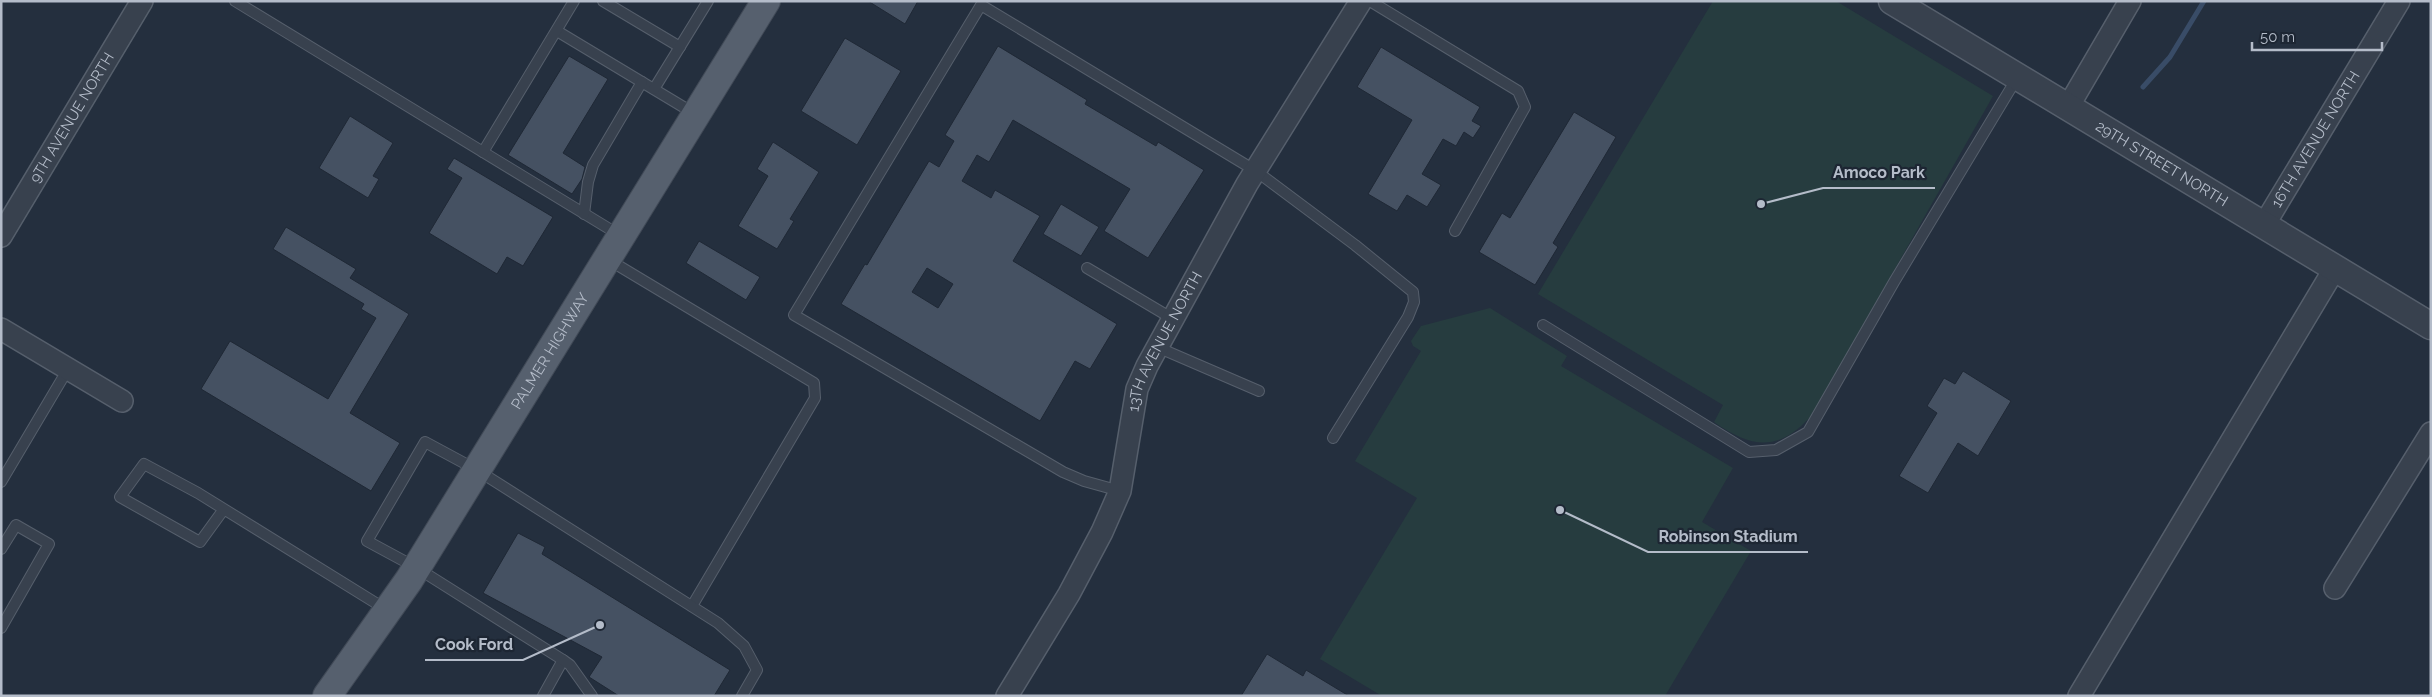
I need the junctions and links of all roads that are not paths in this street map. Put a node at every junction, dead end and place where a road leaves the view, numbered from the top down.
1 (142, 1) edge
2 (235, 1) edge
3 (574, 1) edge
4 (603, 1) edge
5 (708, 1) edge
6 (766, 1) edge
7 (1361, 1) edge
8 (1370, 1) edge
9 (1892, 1) edge
10 (2130, 1) edge
11 (2399, 1) edge
12 (556, 30) junction
13 (680, 47) junction
14 (2017, 77) junction
15 (642, 82) junction
16 (654, 89) junction
17 (2068, 107) junction
18 (696, 114) junction
19 (483, 152) junction
20 (1256, 171) junction
21 (584, 214) junction
22 (2264, 225) junction
23 (1455, 231) dead end
24 (1, 236) edge
25 (621, 236) junction
26 (607, 259) junction
27 (1087, 268) dead end
28 (2335, 268) junction
29 (1172, 319) junction
30 (1543, 325) dead end
31 (2431, 326) edge
32 (1, 329) edge
33 (1157, 347) junction
34 (68, 369) junction
35 (1259, 391) dead end
36 (122, 401) dead end
37 (2431, 433) edge
38 (1333, 438) dead end
39 (477, 470) junction
40 (1, 482) edge
41 (1120, 491) junction
42 (224, 509) junction
43 (1, 549) edge
44 (417, 568) junction
45 (2335, 588) dead end
46 (692, 606) junction
47 (388, 611) junction
48 (1, 628) edge
49 (564, 660) junction
50 (335, 694) edge
51 (543, 696) edge
52 (592, 696) edge
53 (742, 696) edge
54 (1007, 696) edge
55 (2079, 696) edge

1 - 24 street, 9TH AVENUE NORTH
2 - 19 lane
3 - 12 lane
4 - 13 lane
5 - 13 lane
6 - 18 main road, PALMER HIGHWAY
7 - 20 street, 13TH AVENUE NORTH
8 - 23 lane
9 - 14 street, 29TH STREET NORTH
10 - 17 street
11 - 22 street, 16TH AVENUE NORTH
12 - 15 lane
12 - 19 lane
13 - 16 lane
14 - 17 street, 29TH STREET NORTH
14 - 30 lane
15 - 16 lane
15 - 21 lane
16 - 18 lane
17 - 22 street, 29TH STREET NORTH
18 - 25 main road, PALMER HIGHWAY
19 - 21 lane
20 - 29 street, 13TH AVENUE NORTH
20 - 38 lane
20 - 41 lane
21 - 25 lane
22 - 28 street, 29TH STREET NORTH
25 - 26 main road, PALMER HIGHWAY
26 - 39 main road, PALMER HIGHWAY
26 - 46 lane
27 - 29 lane
28 - 31 street, 29TH STREET NORTH
28 - 55 street
29 - 33 street, 13TH AVENUE NORTH
32 - 34 street
33 - 35 lane
33 - 41 street, 13TH AVENUE NORTH
34 - 36 street
34 - 40 lane
37 - 45 street
39 - 44 main road, PALMER HIGHWAY
39 - 44 lane
39 - 46 lane
41 - 54 street, 13TH AVENUE NORTH
42 - 42 lane
42 - 47 lane
43 - 48 lane
44 - 47 main road, PALMER HIGHWAY
44 - 49 lane
46 - 53 lane
47 - 50 main road, PALMER HIGHWAY
49 - 51 lane
49 - 52 lane

